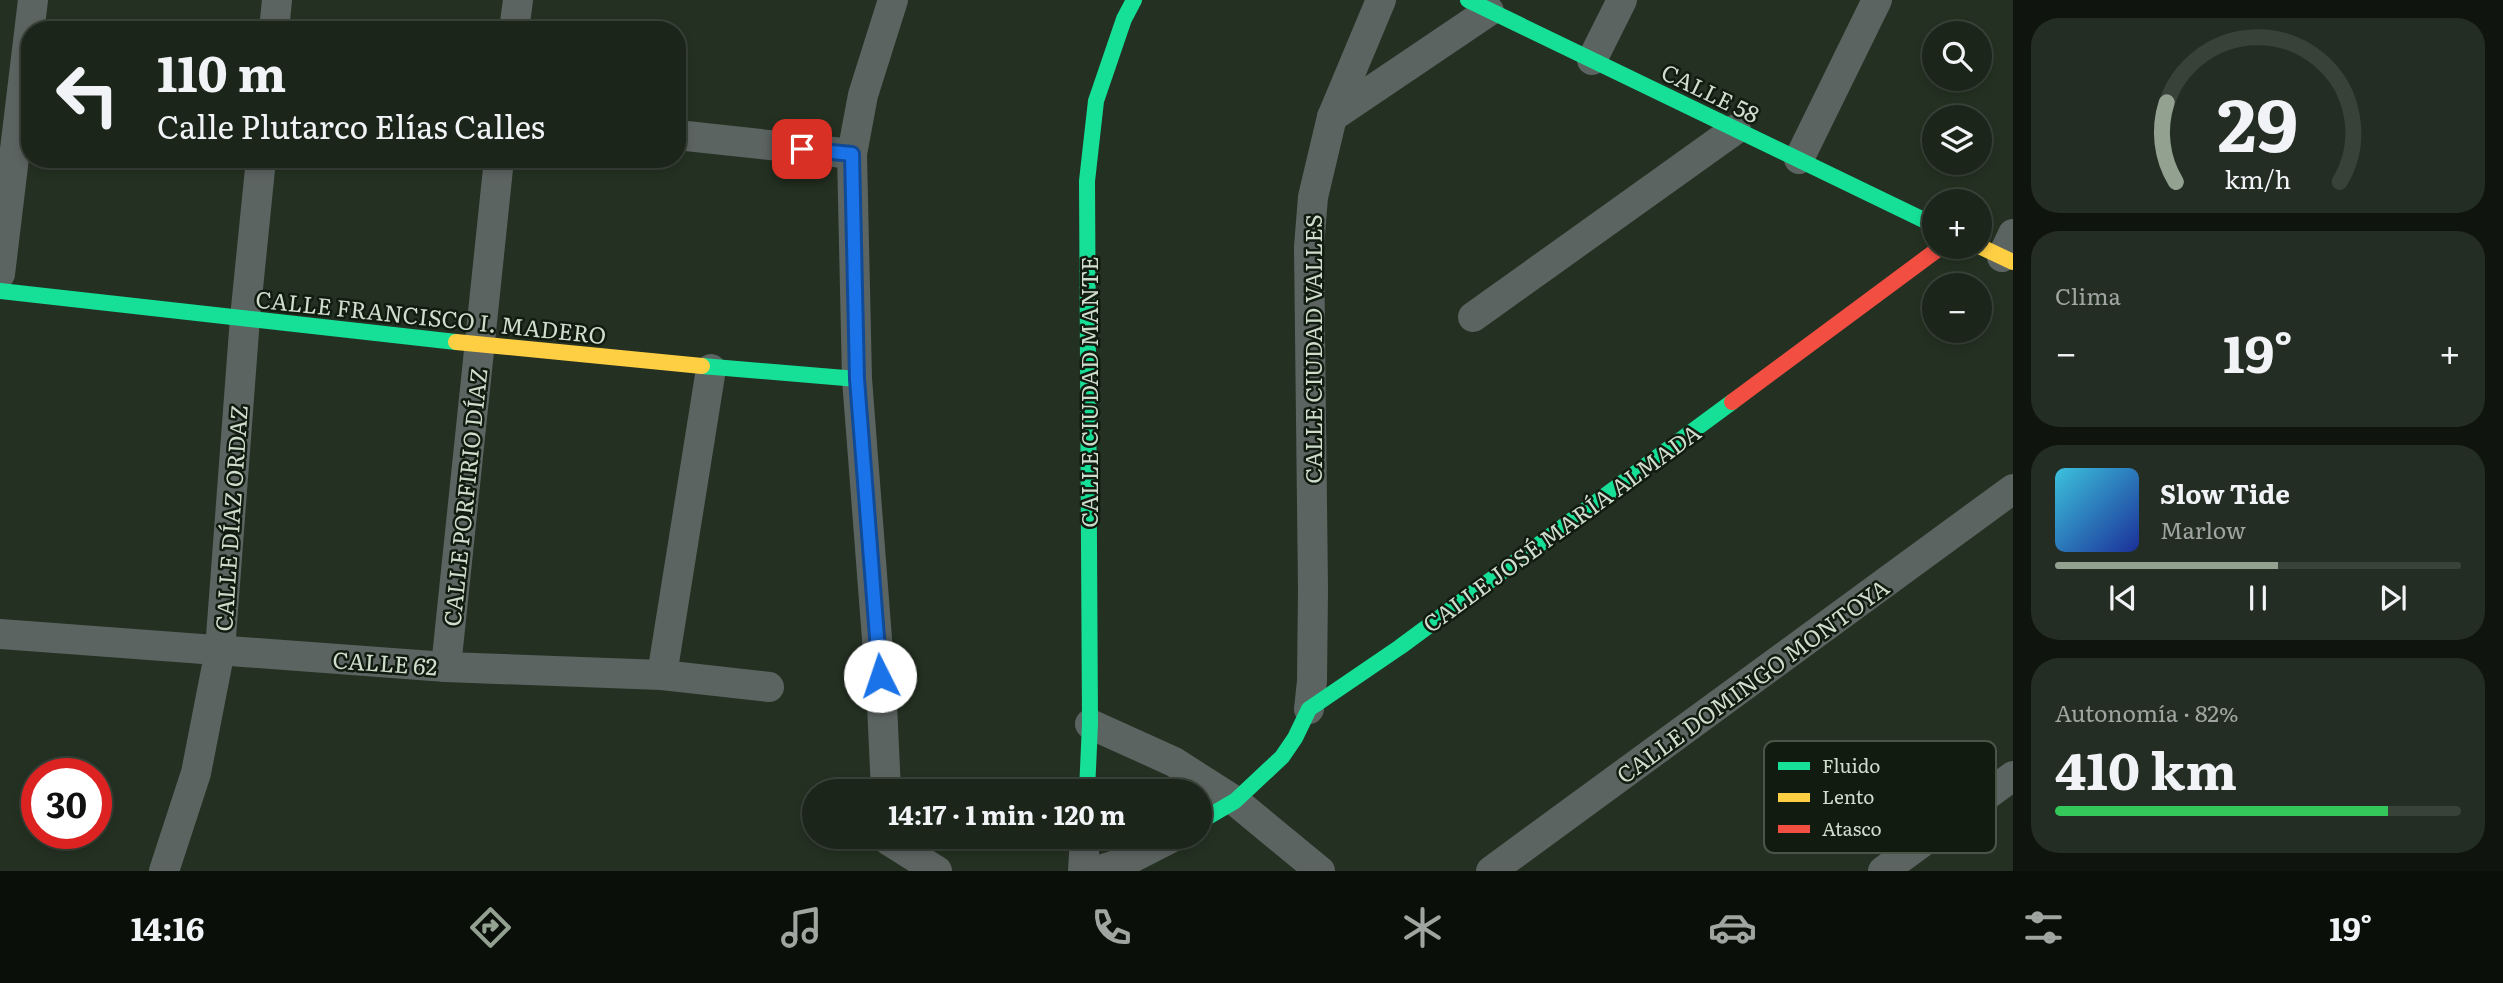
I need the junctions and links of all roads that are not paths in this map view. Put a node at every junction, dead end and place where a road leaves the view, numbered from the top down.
1 (33, 0) edge
2 (277, 0) edge
3 (518, 0) edge
4 (893, 0) edge
5 (1134, 0) edge
6 (1381, 0) edge
7 (1622, 0) edge
8 (1877, 0) edge
9 (1478, 5) edge
10 (29, 21) edge
11 (275, 21) edge
12 (515, 21) edge
13 (1592, 60) junction
14 (21, 67) edge
15 (1332, 117) junction
16 (1735, 129) junction
17 (686, 136) edge
18 (8, 139) edge
19 (852, 154) junction
20 (1799, 159) junction
21 (260, 168) edge
22 (498, 168) edge
23 (1922, 219) edge
24 (1925, 259) edge
25 (0, 274) edge
26 (0, 291) edge
27 (1473, 317) dead end
28 (245, 318) junction
29 (479, 345) junction
30 (711, 369) junction
31 (857, 379) junction
32 (2013, 489) edge
33 (0, 634) edge
34 (220, 650) junction
35 (446, 667) junction
36 (662, 675) junction
37 (769, 687) dead end
38 (1309, 709) junction
39 (1090, 724) junction
40 (2013, 776) edge
41 (885, 779) edge
42 (1088, 779) edge
43 (1996, 788) edge
44 (1234, 802) junction
45 (1212, 815) edge
46 (889, 849) edge
47 (904, 849) edge
48 (1084, 849) edge
49 (1149, 849) edge
50 (1908, 853) edge
51 (164, 871) edge
52 (890, 871) edge
53 (937, 871) edge
54 (1083, 871) edge
55 (1096, 871) edge
56 (1320, 871) edge
57 (1491, 871) edge
58 (1883, 871) edge

1 - 10 street
2 - 11 street
3 - 12 street
4 - 19 street
5 - 39 street, CALLE CIUDAD MANTE
6 - 15 street, CALLE CIUDAD VALLES
7 - 13 street
8 - 20 street
9 - 13 street, CALLE 58
9 - 15 street
13 - 16 street, CALLE 58
14 - 18 street
15 - 38 street, CALLE CIUDAD VALLES
16 - 20 street, CALLE 58
16 - 27 street
17 - 19 street
18 - 25 street
19 - 31 street
20 - 23 street, CALLE 58
21 - 28 street, CALLE DÍAZ ORDAZ
22 - 29 street, CALLE PORFIRIO DÍAZ
24 - 38 street, CALLE JOSÉ MARÍA ALMADA
26 - 28 street, CALLE FRANCISCO I. MADERO
28 - 29 street, CALLE FRANCISCO I. MADERO
28 - 34 street, CALLE DÍAZ ORDAZ
29 - 30 street, CALLE FRANCISCO I. MADERO
29 - 35 street, CALLE PORFIRIO DÍAZ
30 - 31 street, CALLE FRANCISCO I. MADERO
30 - 36 street
31 - 41 street
32 - 57 street, CALLE DOMINGO MONTOYA
33 - 34 street, CALLE 62
34 - 35 street, CALLE 62
34 - 51 street, CALLE DÍAZ ORDAZ
35 - 36 street, CALLE 62
36 - 37 street, CALLE 62
38 - 44 street, CALLE JOSÉ MARÍA ALMADA
39 - 42 street, CALLE CIUDAD MANTE
39 - 44 street
40 - 43 street
44 - 45 street, CALLE JOSÉ MARÍA ALMADA
44 - 56 street
46 - 52 street
47 - 53 street
48 - 54 street
49 - 55 street
50 - 58 street

